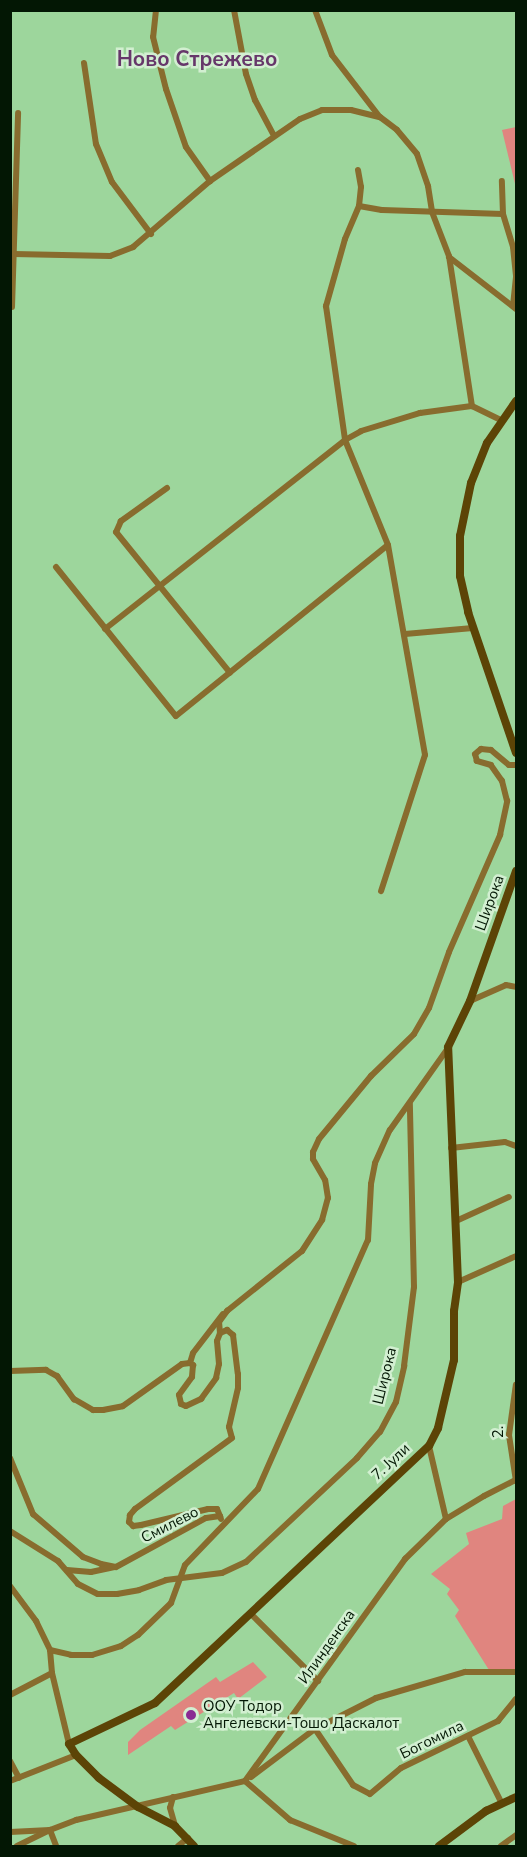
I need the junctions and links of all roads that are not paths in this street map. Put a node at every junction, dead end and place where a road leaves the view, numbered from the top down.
1 (156, 10) edge
2 (234, 10) edge
3 (315, 10) edge
4 (84, 63) dead end
5 (18, 113) dead end
6 (380, 117) junction
7 (274, 135) junction
8 (358, 170) dead end
9 (210, 181) junction
10 (502, 181) dead end
11 (359, 206) junction
12 (432, 212) junction
13 (503, 214) junction
14 (151, 234) junction
15 (14, 254) junction
16 (449, 256) junction
17 (12, 307) dead end
18 (514, 307) edge
19 (516, 401) edge
20 (472, 406) junction
21 (501, 420) junction
22 (345, 440) junction
23 (167, 488) dead end
24 (388, 545) junction
25 (56, 567) dead end
26 (159, 585) junction
27 (473, 628) junction
28 (105, 629) junction
29 (405, 634) junction
30 (230, 673) junction
31 (516, 753) edge
32 (516, 765) edge
33 (516, 871) edge
34 (381, 891) dead end
35 (516, 987) edge
36 (470, 1001) junction
37 (448, 1047) junction
38 (410, 1104) junction
39 (516, 1146) edge
40 (451, 1148) junction
41 (509, 1197) dead end
42 (456, 1221) junction
43 (516, 1256) edge
44 (458, 1282) junction
45 (227, 1311) junction
46 (220, 1333) junction
47 (190, 1363) junction
48 (10, 1371) edge
49 (516, 1384) edge
50 (514, 1408) edge
51 (429, 1446) junction
52 (10, 1458) edge
53 (516, 1480) edge
54 (220, 1516) junction
55 (446, 1519) junction
56 (221, 1525) junction
57 (10, 1531) edge
58 (116, 1567) junction
59 (67, 1570) junction
60 (179, 1579) junction
61 (10, 1586) edge
62 (251, 1614) junction
63 (50, 1650) junction
64 (516, 1672) edge
65 (52, 1673) junction
66 (318, 1681) junction
67 (10, 1695) edge
68 (516, 1699) edge
69 (315, 1729) junction
70 (280, 1735) junction
71 (468, 1736) junction
72 (69, 1744) junction
73 (290, 1746) junction
74 (76, 1755) junction
75 (10, 1761) edge
76 (19, 1778) junction
77 (10, 1781) edge
78 (245, 1781) junction
79 (173, 1797) junction
80 (516, 1797) edge
81 (502, 1804) junction
82 (138, 1807) junction
83 (175, 1826) junction
84 (50, 1830) junction
85 (10, 1832) edge
86 (516, 1835) edge
87 (188, 1838) junction
88 (17, 1846) edge
89 (56, 1846) edge
90 (178, 1846) edge
91 (194, 1846) edge
92 (354, 1846) edge
93 (439, 1846) edge
94 (501, 1846) edge

1 - 9 street
2 - 7 street
3 - 6 street
4 - 14 street
5 - 15 street
6 - 7 street
6 - 12 street
7 - 9 street
8 - 11 street
9 - 14 street
10 - 13 street
11 - 12 street
11 - 22 street
12 - 13 street
12 - 16 street
13 - 18 street
14 - 15 street
15 - 17 street
16 - 18 street
16 - 20 street
19 - 21 street
20 - 21 street
20 - 22 street
21 - 27 street
22 - 24 street
22 - 26 street
23 - 26 street
24 - 29 street
24 - 30 street
25 - 28 street
26 - 28 street
26 - 30 street
27 - 29 street
27 - 31 street
28 - 30 street
29 - 34 street
32 - 45 street
33 - 36 street, Широка
35 - 36 street
36 - 37 street, Широка
37 - 38 street, Широка
37 - 40 street, 7. Јули
38 - 56 street, Широка
38 - 60 street, Широка
39 - 40 street
40 - 42 street, 7. Јули
41 - 42 street
42 - 44 street, 7. Јули
43 - 44 street
44 - 51 street, 7. Јули
45 - 46 street
45 - 47 street
46 - 47 street
46 - 54 street
47 - 48 street
49 - 50 street, 2.
50 - 53 street, 2.
51 - 55 street
51 - 62 street, 7. Јули
52 - 58 street
53 - 55 street, Илинденска
54 - 56 street, Смилево
54 - 58 street, Смилево
55 - 66 street, Илинденска
56 - 60 street, Широка
57 - 59 street
58 - 59 street
59 - 60 street
60 - 63 street, Широка
61 - 63 street
62 - 66 street
62 - 72 street, 7. Јули
63 - 65 street
64 - 69 street
65 - 67 street
65 - 72 street
66 - 70 street, Илинденска
68 - 71 street, Богомила
69 - 71 street, Богомила
69 - 73 street
70 - 73 street
70 - 78 street, Илинденска
71 - 81 street
72 - 74 street
73 - 78 street
74 - 76 street
74 - 82 street
75 - 76 street
76 - 77 street
78 - 79 street
78 - 92 street
79 - 82 street
79 - 83 street
80 - 81 street
81 - 93 street
82 - 83 street
82 - 84 street
83 - 87 street
84 - 85 street
84 - 88 street
84 - 89 street
86 - 94 street
87 - 90 street
87 - 91 street

